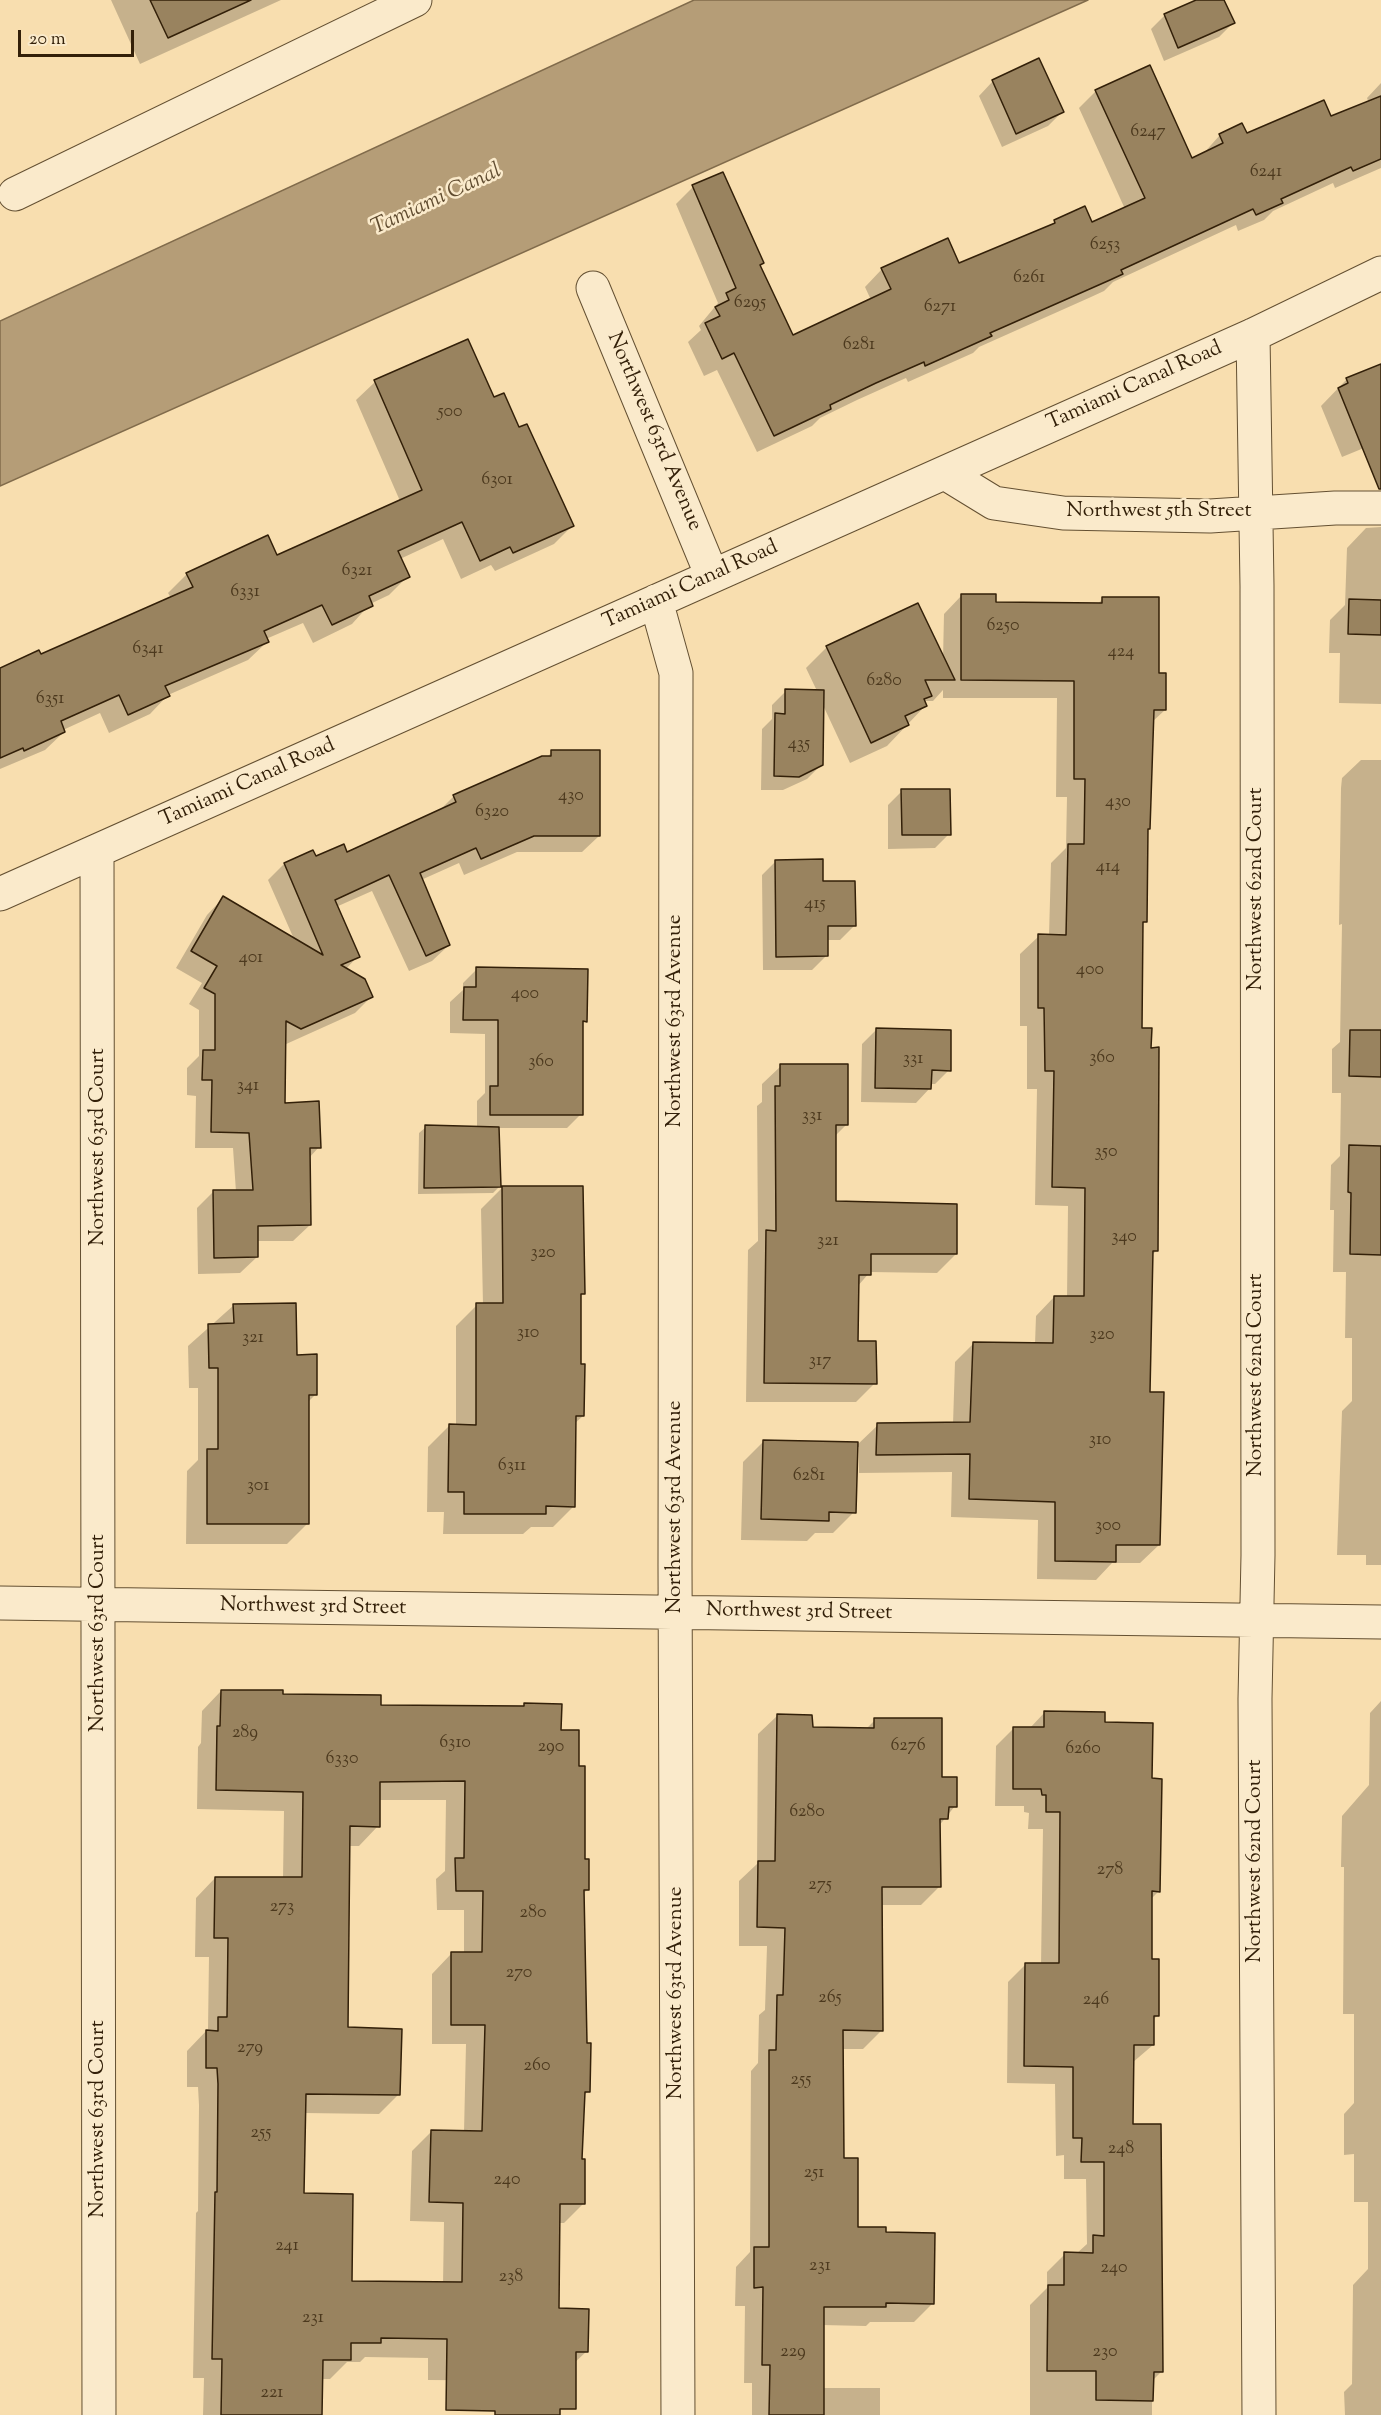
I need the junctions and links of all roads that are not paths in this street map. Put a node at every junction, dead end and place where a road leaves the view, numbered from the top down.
1 (415, 0) edge
2 (15, 194) dead end
3 (1381, 273) edge
4 (593, 288) dead end
5 (1253, 334) junction
6 (945, 473) junction
7 (1381, 508) edge
8 (1256, 513) junction
9 (712, 576) junction
10 (656, 601) junction
11 (97, 851) junction
12 (0, 894) edge
13 (0, 1604) edge
14 (99, 1605) junction
15 (675, 1611) junction
16 (1256, 1620) junction
17 (1381, 1622) edge
18 (99, 2415) edge
19 (678, 2415) edge
20 (1259, 2415) edge

1 - 2 street
3 - 5 street, Tamiami Canal Road
4 - 9 street, Northwest 63rd Avenue
5 - 6 street, Tamiami Canal Road
5 - 8 street, Northwest 62nd Court
6 - 8 street, Northwest 5th Street
6 - 9 street, Tamiami Canal Road
7 - 8 street, Northwest 5th Street
8 - 16 street, Northwest 62nd Court
9 - 10 street, Tamiami Canal Road
10 - 11 street, Tamiami Canal Road
10 - 15 street, Northwest 63rd Avenue
11 - 12 street, Tamiami Canal Road
11 - 14 street, Northwest 63rd Court
13 - 14 street, Northwest 3rd Street
14 - 15 street, Northwest 3rd Street
14 - 18 street, Northwest 63rd Court
15 - 16 street, Northwest 3rd Street
15 - 19 street, Northwest 63rd Avenue
16 - 17 street, Northwest 3rd Street
16 - 20 street, Northwest 62nd Court

